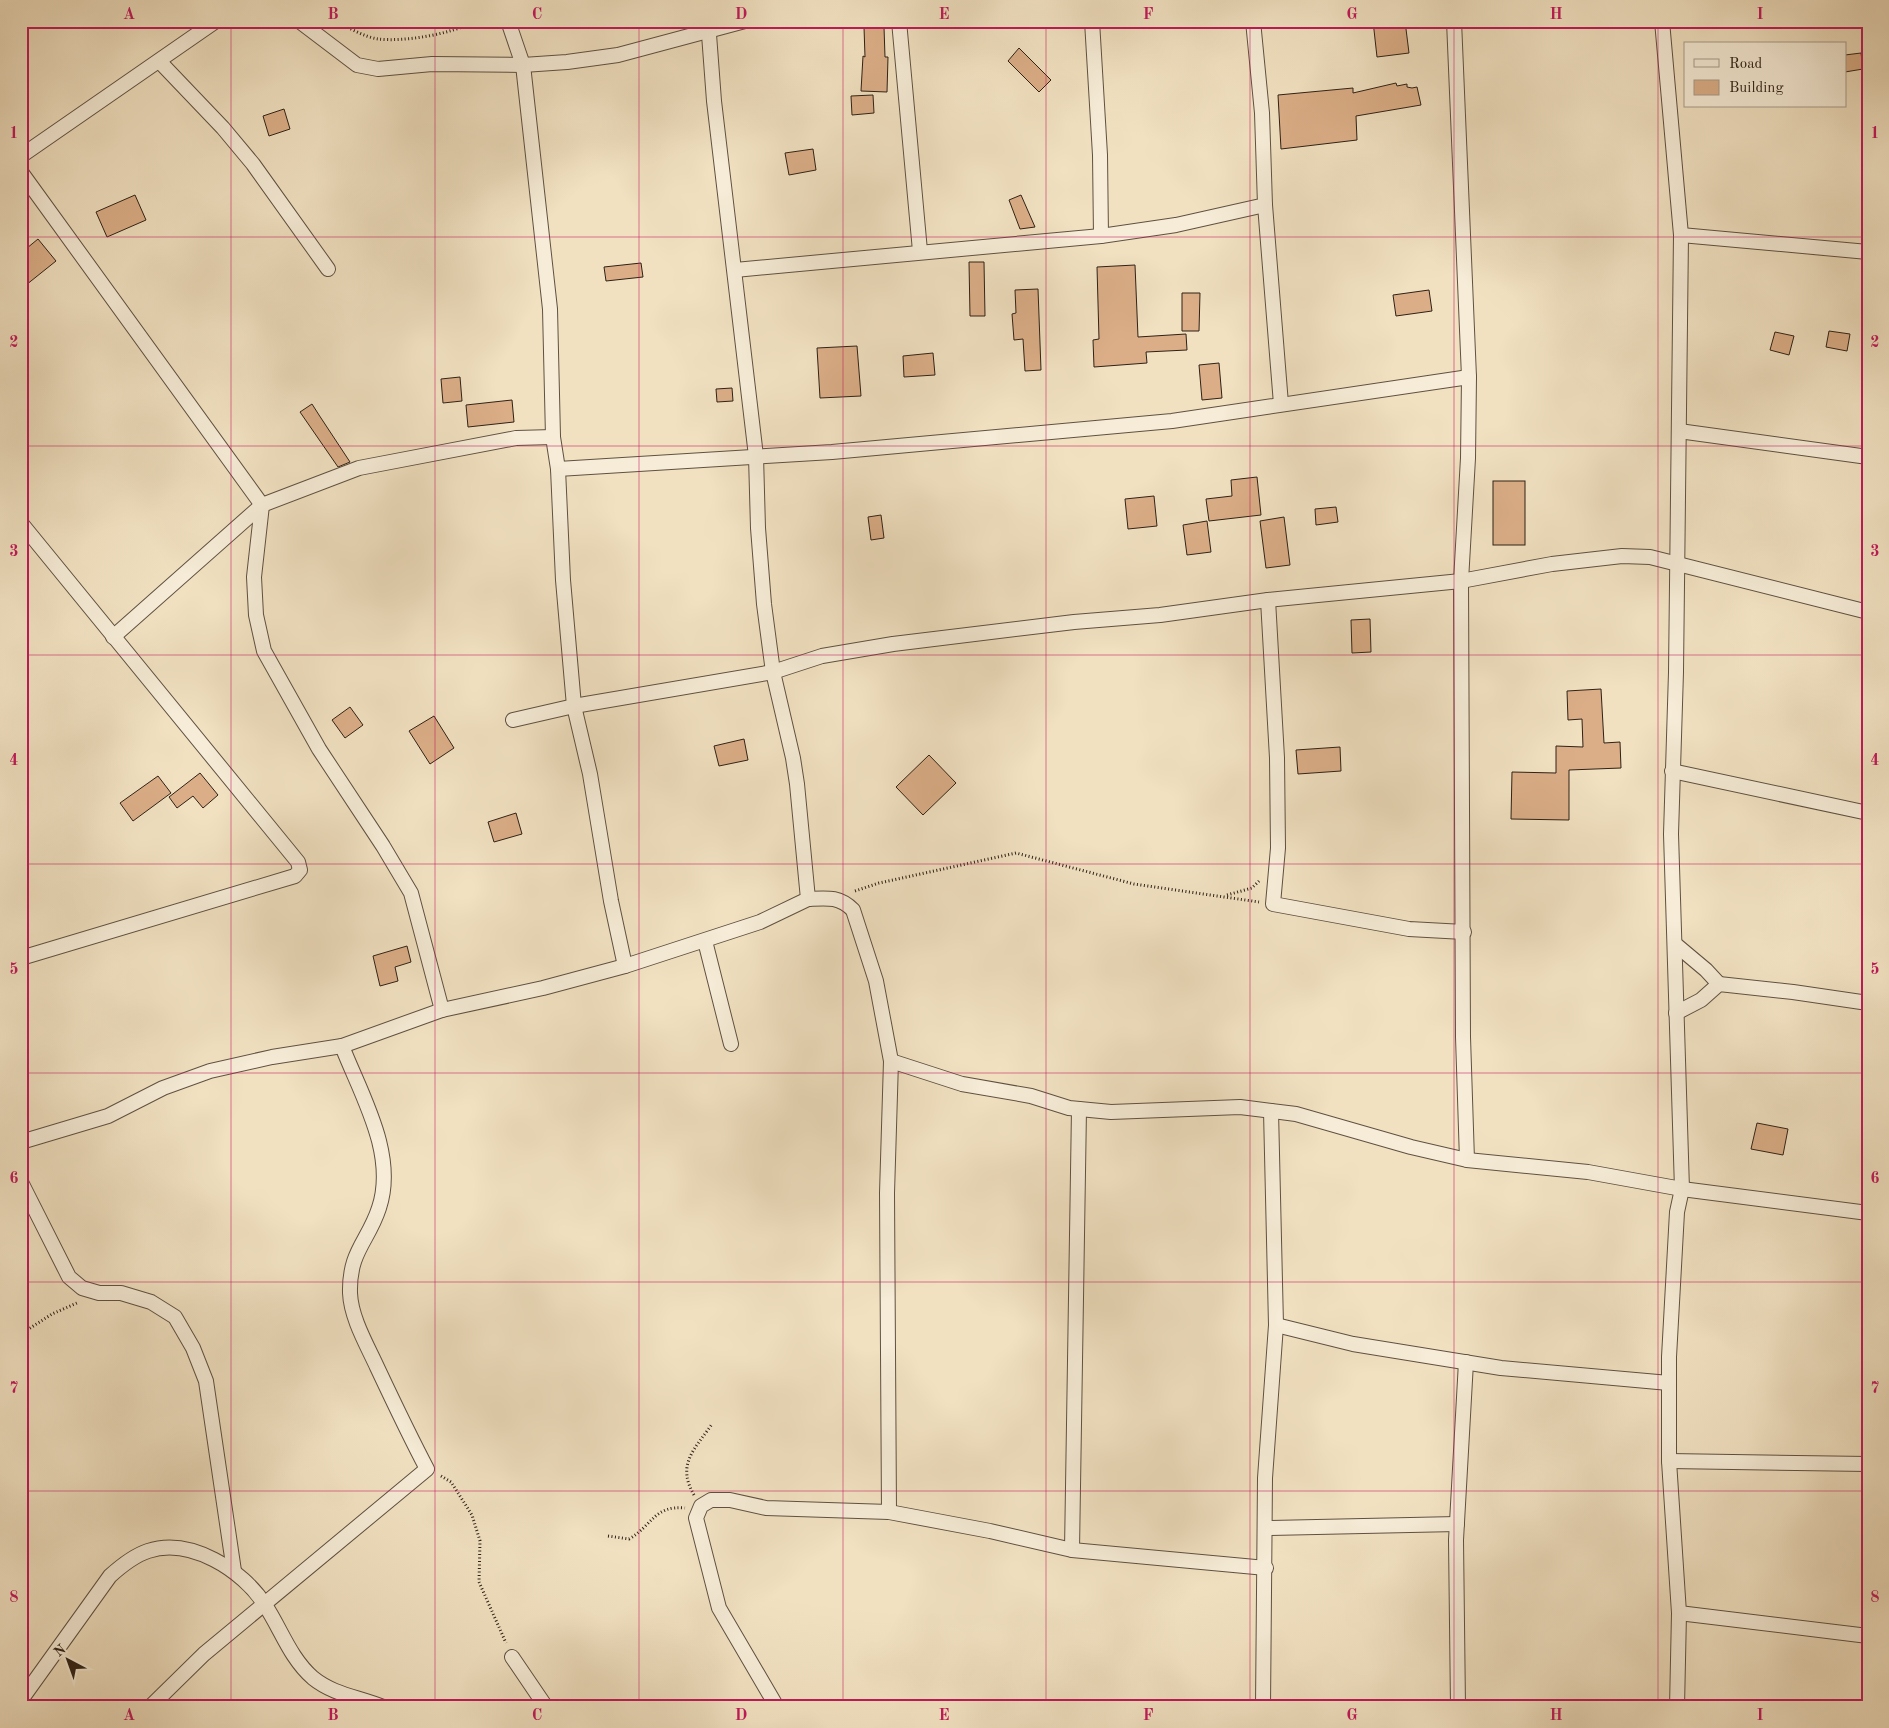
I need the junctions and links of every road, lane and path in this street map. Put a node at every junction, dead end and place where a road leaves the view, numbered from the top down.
1 (216, 21) edge
2 (299, 21) edge
3 (335, 21) edge
4 (476, 21) edge
5 (508, 21) edge
6 (745, 21) edge
7 (899, 21) edge
8 (1092, 21) edge
9 (1253, 21) edge
10 (1454, 21) edge
11 (1662, 21) edge
12 (708, 26) edge
13 (160, 62) junction
14 (523, 65) junction
15 (21, 156) edge
16 (21, 172) edge
17 (1265, 205) junction
18 (1681, 235) junction
19 (1101, 236) junction
20 (920, 251) junction
21 (1868, 252) edge
22 (328, 269) dead end
23 (735, 270) junction
24 (1469, 377) junction
25 (1281, 404) junction
26 (1679, 431) junction
27 (553, 437) junction
28 (756, 456) junction
29 (1868, 456) edge
30 (558, 469) junction
31 (262, 505) junction
32 (21, 523) edge
33 (1677, 565) junction
34 (1461, 581) junction
35 (1268, 600) junction
36 (1868, 612) edge
37 (113, 637) junction
38 (773, 672) junction
39 (574, 706) junction
40 (513, 720) dead end
41 (1672, 771) junction
42 (1868, 813) edge
43 (1263, 877) dead end
44 (1224, 896) junction
45 (835, 898) junction
46 (808, 899) junction
47 (1273, 904) junction
48 (1464, 932) junction
49 (705, 941) junction
50 (1675, 944) junction
51 (21, 958) edge
52 (625, 966) junction
53 (1720, 984) junction
54 (1868, 1003) edge
55 (442, 1010) junction
56 (1676, 1013) junction
57 (732, 1044) dead end
58 (342, 1046) junction
59 (891, 1061) junction
60 (1079, 1109) junction
61 (1271, 1111) junction
62 (21, 1142) edge
63 (1467, 1160) junction
64 (21, 1182) edge
65 (1682, 1189) junction
66 (1868, 1214) edge
67 (99, 1293) junction
68 (1276, 1325) junction
69 (21, 1334) edge
70 (1466, 1362) junction
71 (1670, 1383) junction
72 (712, 1424) dead end
73 (1669, 1461) junction
74 (1868, 1464) edge
75 (428, 1468) junction
76 (701, 1506) junction
77 (889, 1512) junction
78 (1457, 1524) junction
79 (1265, 1528) junction
80 (608, 1536) dead end
81 (1072, 1550) junction
82 (1266, 1568) junction
83 (234, 1572) junction
84 (264, 1603) junction
85 (1679, 1613) junction
86 (1868, 1636) edge
87 (512, 1657) joint
88 (21, 1700) edge
89 (150, 1707) edge
90 (383, 1707) edge
91 (546, 1707) edge
92 (777, 1707) edge
93 (1263, 1707) edge
94 (1458, 1707) edge
95 (1677, 1707) edge

1 - 13 street
2 - 14 street
3 - 4 path
5 - 14 street
6 - 12 street
7 - 20 street
8 - 19 street
9 - 17 street
10 - 24 street
11 - 18 street
12 - 14 street
12 - 23 street
13 - 15 street
13 - 22 street
14 - 27 street
16 - 31 street
17 - 19 street
17 - 25 street
18 - 21 street
18 - 26 street
19 - 20 street
20 - 23 street
23 - 28 street
24 - 25 street
24 - 34 street
25 - 28 street
26 - 29 street
26 - 33 street
27 - 30 street
27 - 31 street
28 - 30 street
28 - 38 street
30 - 39 street
31 - 37 street
31 - 55 street
32 - 37 street
33 - 34 street
33 - 36 street
33 - 41 street
34 - 35 street
34 - 48 street
35 - 38 street
35 - 47 street
37 - 51 street
38 - 39 street
38 - 46 street
39 - 40 street
39 - 52 street
41 - 42 street
41 - 50 street
43 - 44 path
44 - 45 path
44 - 47 path
45 - 46 street
45 - 59 street
46 - 49 street
47 - 48 street
48 - 63 street
49 - 52 street
49 - 57 street
50 - 53 street
50 - 56 street
52 - 55 street
53 - 54 street
53 - 56 street
55 - 58 street
56 - 65 street
58 - 62 street
58 - 75 street
59 - 60 street
59 - 77 street
60 - 61 street
60 - 81 street
61 - 63 street
61 - 68 street
63 - 65 street
64 - 67 street
65 - 66 street
65 - 71 street
67 - 69 path
67 - 83 street
68 - 70 street
68 - 79 street
70 - 71 street
70 - 78 street
71 - 73 street
72 - 76 path
73 - 74 street
73 - 85 street
75 - 84 street
75 - 87 path
76 - 77 street
76 - 80 path
76 - 92 street
77 - 81 street
78 - 79 street
78 - 94 street
79 - 82 street
81 - 82 street
82 - 93 street
83 - 84 street
83 - 88 street
84 - 89 street
84 - 90 street
85 - 86 street
85 - 95 street
87 - 91 street

